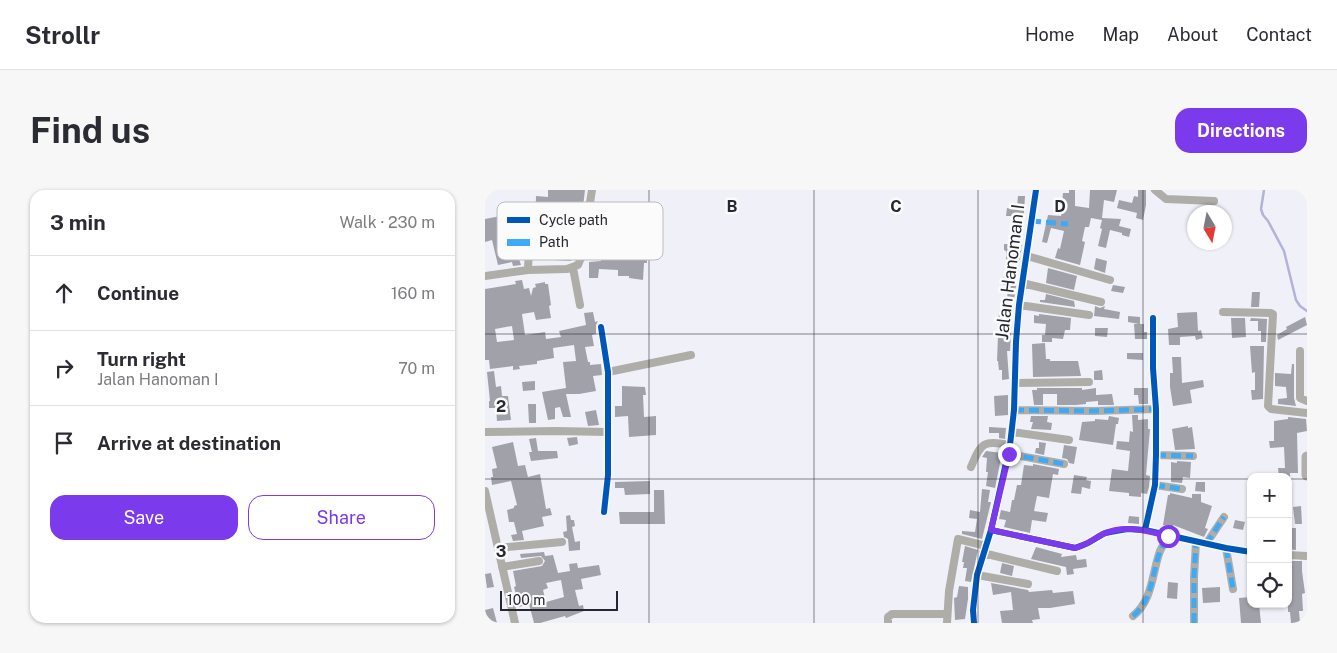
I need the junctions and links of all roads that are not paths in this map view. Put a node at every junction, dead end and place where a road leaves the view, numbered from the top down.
1 (1036, 190) edge
2 (1155, 190) edge
3 (1213, 201) dead end
4 (1027, 256) junction
5 (528, 260) edge
6 (580, 260) edge
7 (573, 268) junction
8 (528, 270) junction
9 (485, 276) edge
10 (1110, 280) dead end
11 (1022, 283) junction
12 (1101, 302) dead end
13 (580, 305) dead end
14 (1019, 305) junction
15 (1223, 312) dead end
16 (1089, 314) dead end
17 (1153, 318) dead end
18 (601, 327) dead end
19 (1300, 351) dead end
20 (691, 355) dead end
21 (608, 372) junction
22 (1089, 382) dead end
23 (1016, 383) junction
24 (1307, 401) edge
25 (1156, 409) junction
26 (1014, 410) junction
27 (1307, 413) edge
28 (485, 432) edge
29 (608, 432) junction
30 (1012, 432) junction
31 (1069, 440) dead end
32 (1010, 445) junction
33 (1009, 454) junction
34 (1156, 456) junction
35 (1193, 456) dead end
36 (1307, 457) edge
37 (1064, 464) dead end
38 (971, 467) dead end
39 (1307, 467) edge
40 (1307, 475) edge
41 (1155, 485) junction
42 (1182, 489) dead end
43 (485, 491) edge
44 (604, 512) dead end
45 (1224, 517) dead end
46 (991, 530) junction
47 (1145, 530) junction
48 (1168, 536) junction
49 (562, 542) dead end
50 (1197, 542) junction
51 (1206, 544) junction
52 (497, 548) junction
53 (1226, 548) junction
54 (984, 550) junction
55 (1247, 551) edge
56 (1292, 555) edge
57 (1307, 556) edge
58 (539, 561) dead end
59 (502, 567) junction
60 (1057, 571) dead end
61 (977, 575) junction
62 (1028, 584) dead end
63 (1233, 589) dead end
64 (947, 614) junction
65 (1133, 616) dead end
66 (515, 623) edge
67 (887, 623) edge
68 (947, 623) edge
69 (974, 623) edge
70 (1194, 623) edge

1 - 4 street, Jalan Hanoman I
2 - 3 street
4 - 10 street
4 - 11 street, Jalan Hanoman I
5 - 8 street
6 - 7 street
7 - 8 street
7 - 13 street
8 - 9 street
11 - 12 street
11 - 14 street, Jalan Hanoman I
14 - 16 street
14 - 23 street, Jalan Hanoman I
15 - 27 street
17 - 25 street
18 - 21 street
19 - 24 street
20 - 21 street
21 - 29 street
22 - 23 street
23 - 26 street, Jalan Hanoman I
25 - 26 street
25 - 34 street
26 - 30 street, Jalan Hanoman I
28 - 29 street
29 - 44 street
30 - 31 street
30 - 32 street, Jalan Hanoman I
32 - 33 street, Jalan Hanoman I
32 - 38 street
33 - 37 street
33 - 46 street, Jalan Hanoman I
34 - 35 street
34 - 41 street
36 - 39 main road
39 - 40 main road
41 - 42 street
41 - 47 street
43 - 52 street
45 - 51 street
46 - 47 street
46 - 54 street, Jalan Hanoman I
47 - 48 street
48 - 50 street
48 - 65 street
49 - 52 street
50 - 51 street
50 - 70 street
51 - 53 street
52 - 59 street
53 - 55 street
53 - 63 street
54 - 60 street
54 - 61 street, Jalan Hanoman I
54 - 64 street
56 - 57 street
58 - 59 street
59 - 66 street
61 - 62 street
61 - 69 street, Jalan Hanoman I
64 - 67 street
64 - 68 street

